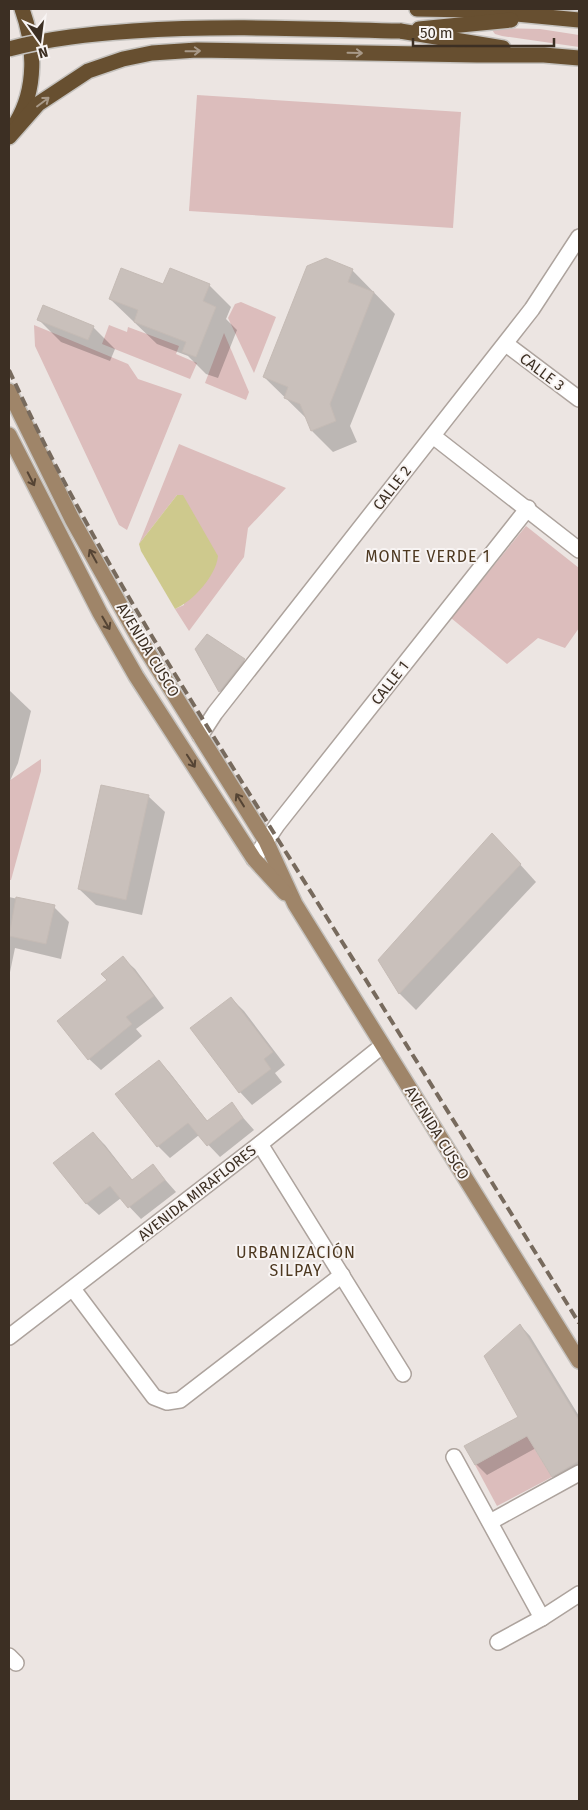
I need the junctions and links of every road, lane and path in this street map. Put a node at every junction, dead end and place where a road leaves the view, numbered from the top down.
1 (22, 9) edge
2 (418, 9) edge
3 (543, 16) junction
4 (579, 20) edge
5 (400, 31) junction
6 (9, 49) edge
7 (544, 55) junction
8 (579, 58) edge
9 (9, 136) edge
10 (579, 237) edge
11 (506, 344) junction
12 (9, 391) edge
13 (579, 399) edge
14 (9, 436) edge
15 (433, 436) junction
16 (528, 508) junction
17 (579, 550) edge
18 (200, 736) junction
19 (266, 841) junction
20 (254, 859) junction
21 (295, 904) junction
22 (382, 1046) junction
23 (260, 1144) junction
24 (342, 1275) junction
25 (73, 1289) junction
26 (9, 1337) edge
27 (579, 1361) edge
28 (403, 1374) dead end
29 (454, 1456) dead end
30 (579, 1473) edge
31 (490, 1522) junction
32 (579, 1594) edge
33 (542, 1618) junction
34 (498, 1642) dead end

1 - 9 highway
2 - 3 highway
3 - 4 highway
3 - 5 highway
5 - 6 highway, bridge
5 - 7 highway
7 - 8 highway
9 -> 7 highway
10 - 11 street, CALLE 2
11 - 13 street, CALLE 3
11 - 15 street, CALLE 2
18 -> 12 main road, AVENIDA CUSCO
14 -> 20 main road, AVENIDA CUSCO
15 - 16 street
15 - 18 street, CALLE 2
16 - 17 street
16 - 19 street, CALLE 1
19 -> 18 main road, AVENIDA CUSCO
19 - 20 street, CALLE 1
19 - 21 main road, AVENIDA CUSCO
20 - 21 main road, AVENIDA CUSCO
21 - 22 main road, AVENIDA CUSCO
22 - 23 street, AVENIDA MIRAFLORES
22 - 27 main road, AVENIDA CUSCO
23 - 24 street
23 - 25 street, AVENIDA MIRAFLORES
24 - 25 street
24 - 28 street
25 - 26 street, AVENIDA MIRAFLORES
29 - 31 street
30 - 31 street
31 - 33 street
32 - 33 street
33 - 34 street

